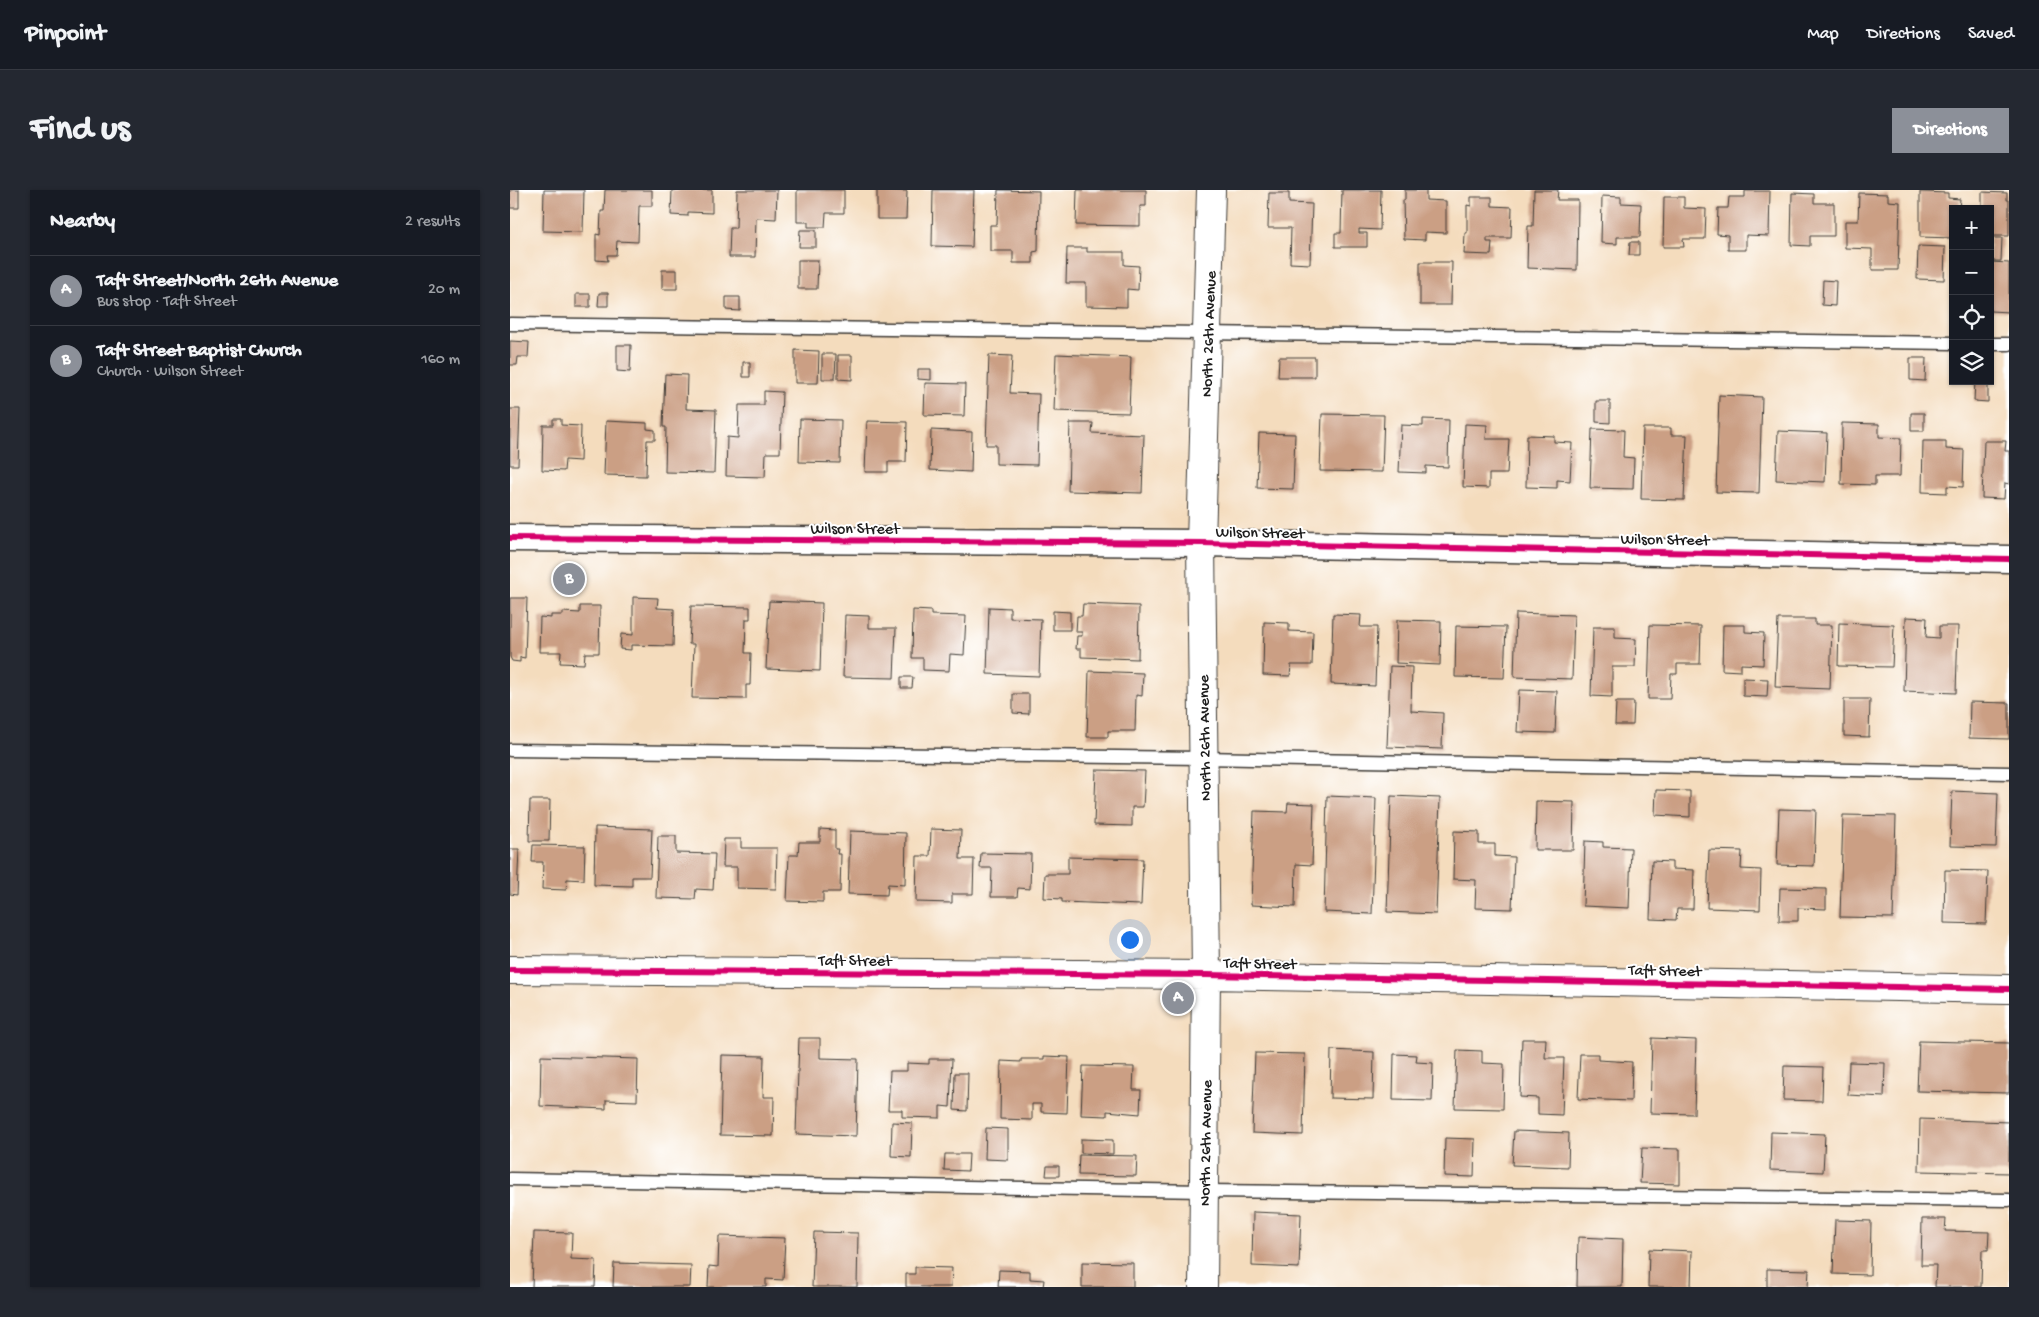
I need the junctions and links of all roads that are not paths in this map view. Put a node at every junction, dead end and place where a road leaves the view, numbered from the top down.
1 (1211, 190) edge
2 (510, 324) edge
3 (1207, 334) junction
4 (1949, 343) edge
5 (1994, 344) edge
6 (2009, 344) edge
7 (510, 538) edge
8 (1201, 543) junction
9 (2009, 559) edge
10 (510, 750) edge
11 (1204, 758) junction
12 (2009, 772) edge
13 (510, 970) edge
14 (1206, 975) junction
15 (2009, 990) edge
16 (510, 1179) edge
17 (1204, 1191) junction
18 (2009, 1200) edge
19 (1203, 1287) edge

1 - 3 street, North 26th Avenue
2 - 3 lane
3 - 4 lane
3 - 8 street, North 26th Avenue
5 - 6 lane
7 - 8 street, Wilson Street
8 - 9 street, Wilson Street
8 - 11 street, North 26th Avenue
10 - 11 lane
11 - 12 lane
11 - 14 street, North 26th Avenue
13 - 14 street, Taft Street
14 - 15 street, Taft Street
14 - 17 street, North 26th Avenue
16 - 17 lane
17 - 18 lane
17 - 19 street, North 26th Avenue

